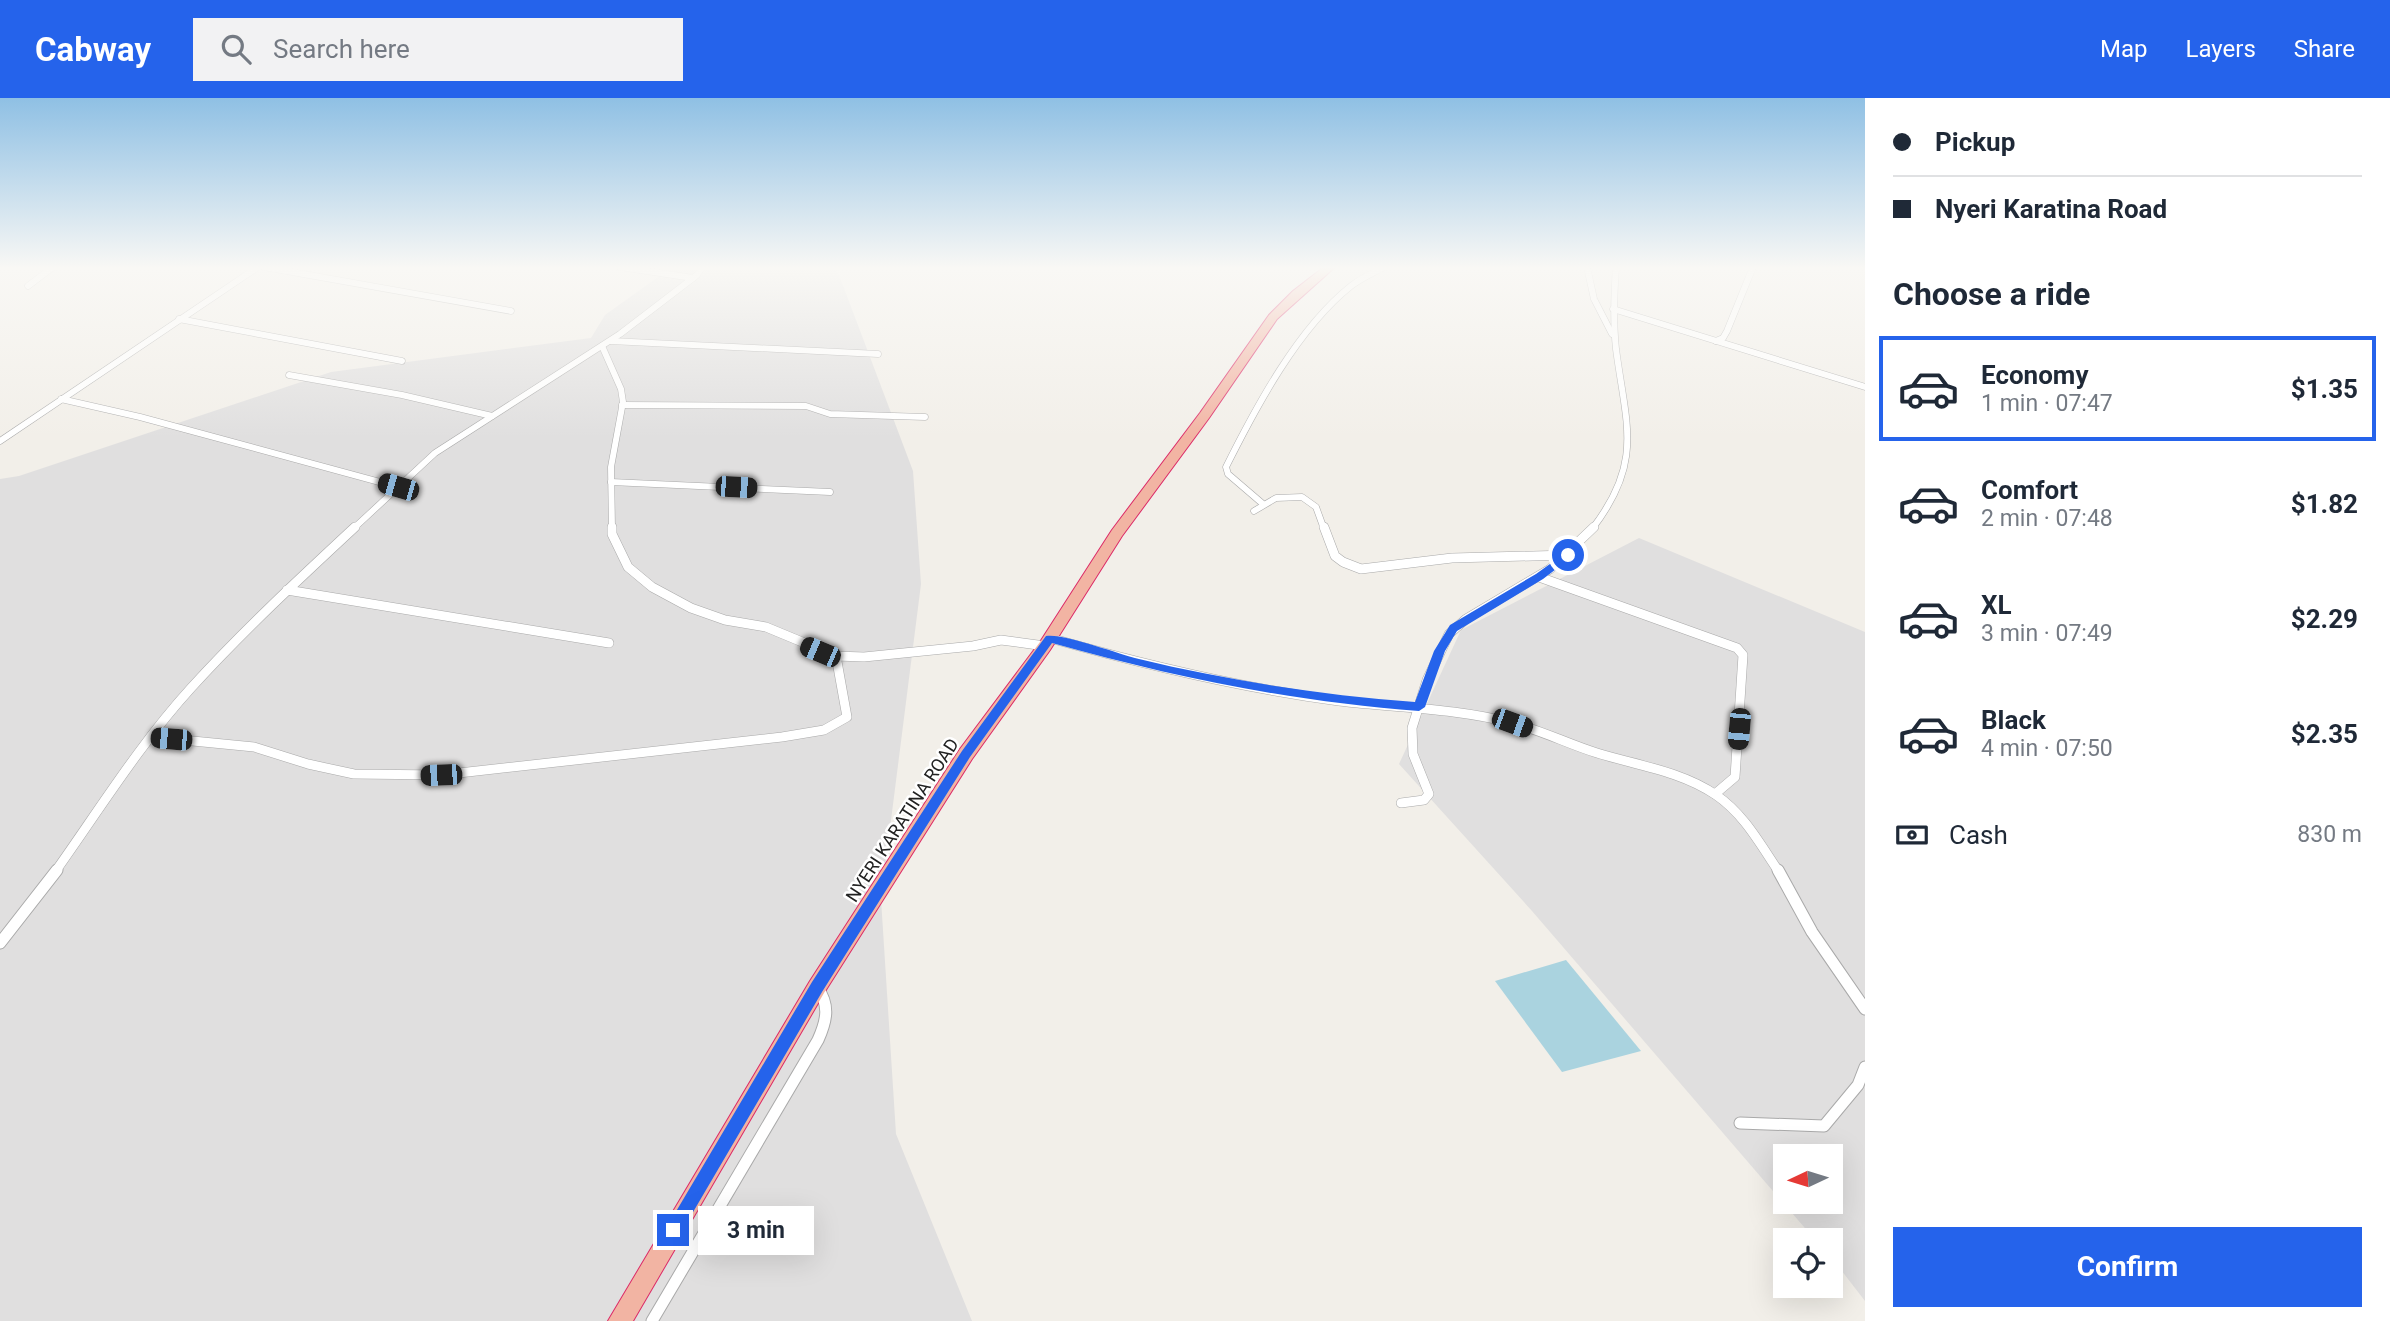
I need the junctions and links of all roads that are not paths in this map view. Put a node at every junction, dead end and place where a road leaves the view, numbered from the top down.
1 (172, 324) edge
2 (206, 324) edge
3 (633, 324) edge
4 (1270, 324) edge
5 (1316, 324) edge
6 (1607, 324) edge
7 (1614, 324) edge
8 (1662, 324) edge
9 (1730, 324) edge
10 (1615, 339) junction
11 (611, 341) junction
12 (1716, 341) junction
13 (602, 346) junction
14 (878, 354) dead end
15 (402, 361) dead end
16 (289, 375) dead end
17 (1865, 387) edge
18 (61, 399) junction
19 (622, 405) junction
20 (492, 416) junction
21 (925, 417) dead end
22 (0, 441) edge
23 (611, 482) junction
24 (398, 487) junction
25 (830, 492) dead end
26 (1263, 504) junction
27 (1254, 511) dead end
28 (1568, 555) junction
29 (1539, 577) junction
30 (287, 590) junction
31 (1047, 642) junction
32 (609, 643) dead end
33 (836, 656) junction
34 (1419, 707) junction
35 (152, 737) junction
36 (1715, 794) junction
37 (1401, 803) dead end
38 (1, 940) edge
39 (817, 987) junction
40 (1865, 1009) edge
41 (1865, 1067) edge
42 (1740, 1123) dead end
43 (620, 1321) edge
44 (652, 1321) edge

1 - 18 street
2 - 15 street
3 - 11 street
4 - 31 highway, NYERI KARATINA ROAD
5 - 26 street
6 - 10 street
7 - 10 street
8 - 12 street
9 - 12 street
10 - 28 street
11 - 13 street
11 - 14 street
12 - 17 street
13 - 19 street
13 - 20 street
16 - 20 street
18 - 22 street
18 - 24 street
19 - 21 street
19 - 23 street
20 - 24 street
23 - 25 street
23 - 33 street
24 - 30 street
26 - 27 street
26 - 28 street
28 - 29 street
29 - 34 street
29 - 36 street
30 - 32 street
30 - 35 street
31 - 33 street
31 - 34 street
31 - 39 highway, NYERI KARATINA ROAD
33 - 35 street
34 - 36 street
34 - 37 street
35 - 38 street
36 - 40 street
39 - 43 highway, NYERI KARATINA ROAD
39 - 44 street
41 - 42 street

